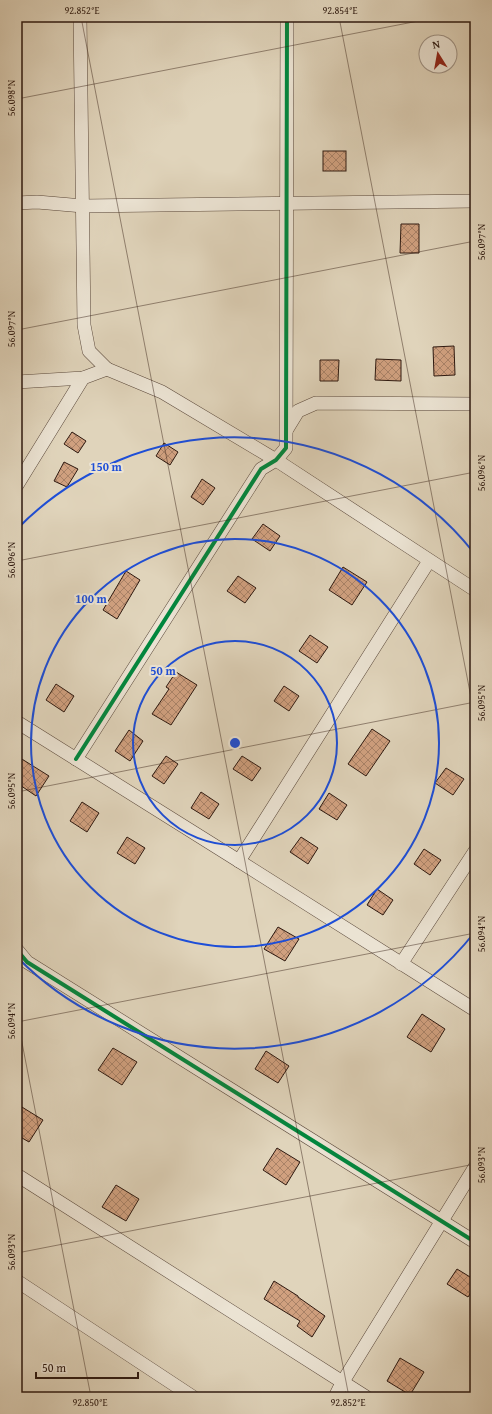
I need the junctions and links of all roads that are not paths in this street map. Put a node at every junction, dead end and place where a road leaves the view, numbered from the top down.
1 (80, 17) edge
2 (287, 17) edge
3 (475, 201) edge
4 (17, 203) edge
5 (287, 203) junction
6 (83, 206) junction
7 (107, 369) junction
8 (83, 378) junction
9 (17, 382) edge
10 (475, 404) edge
11 (287, 429) junction
12 (276, 460) junction
13 (17, 485) edge
14 (429, 560) junction
15 (475, 590) edge
16 (17, 722) edge
17 (76, 759) junction
18 (475, 851) edge
19 (239, 861) junction
20 (17, 950) edge
21 (401, 964) junction
22 (475, 1010) edge
23 (475, 1167) edge
24 (17, 1175) edge
25 (441, 1221) junction
26 (475, 1242) edge
27 (17, 1281) edge
28 (342, 1383) junction
29 (193, 1397) edge
30 (335, 1397) edge
31 (366, 1397) edge

1 - 6 street
2 - 5 street
3 - 5 street
4 - 6 street
5 - 6 street
5 - 11 street
6 - 7 street
7 - 8 street
7 - 12 street
8 - 9 street
8 - 13 street
10 - 11 street
11 - 12 street
12 - 14 street
12 - 17 street
14 - 15 street
14 - 19 street
16 - 17 street
17 - 19 street
18 - 21 street
19 - 21 street
20 - 25 street
21 - 22 street
23 - 25 street
24 - 28 street
25 - 26 street
25 - 28 street
27 - 29 street
28 - 30 street
28 - 31 street

